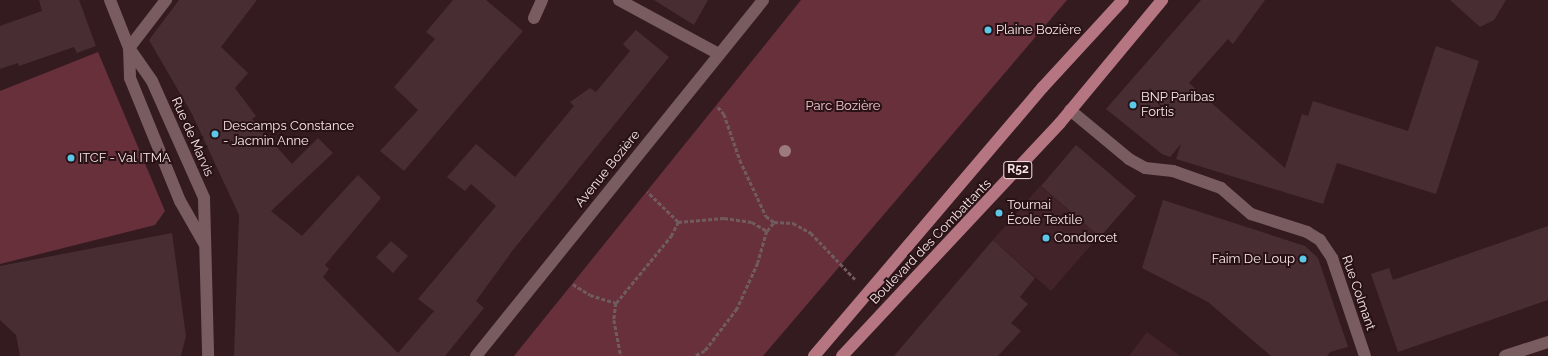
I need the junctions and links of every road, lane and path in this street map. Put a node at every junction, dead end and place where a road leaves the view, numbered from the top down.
1 (110, 0) edge
2 (166, 0) edge
3 (542, 0) edge
4 (619, 0) edge
5 (763, 0) edge
6 (1123, 0) edge
7 (1162, 0) edge
8 (534, 18) dead end
9 (129, 48) junction
10 (719, 54) junction
11 (718, 107) dead end
12 (1070, 110) junction
13 (647, 192) dead end
14 (678, 222) junction
15 (774, 222) junction
16 (766, 231) junction
17 (205, 244) junction
18 (857, 280) dead end
19 (573, 284) dead end
20 (616, 303) junction
21 (1548, 342) edge
22 (1535, 351) edge
23 (208, 356) edge
24 (476, 356) edge
25 (621, 356) edge
26 (695, 356) edge
27 (814, 356) edge
28 (842, 356) edge
29 (1365, 356) edge
30 (1506, 356) edge

1 - 9 street, Rue de Marvis
2 - 9 street
3 - 8 street
4 - 10 street
5 - 10 street, Avenue Bozière
6 - 27 main road, Boulevard des Combattants / R52
7 - 12 main road, Boulevard des Combattants / R52
9 - 17 street, Rue de Marvis
9 - 17 street, Rue de Marvis
10 - 24 street, Avenue Bozière
11 - 15 path
12 - 28 main road, Boulevard des Combattants / R52
12 - 29 street, Rue Colmant
13 - 14 path
14 - 16 path
14 - 20 path
15 - 16 path
15 - 18 path
16 - 26 path
17 - 23 street, Rue de Marvis
19 - 20 path
20 - 25 path
21 - 22 street
22 - 30 street

